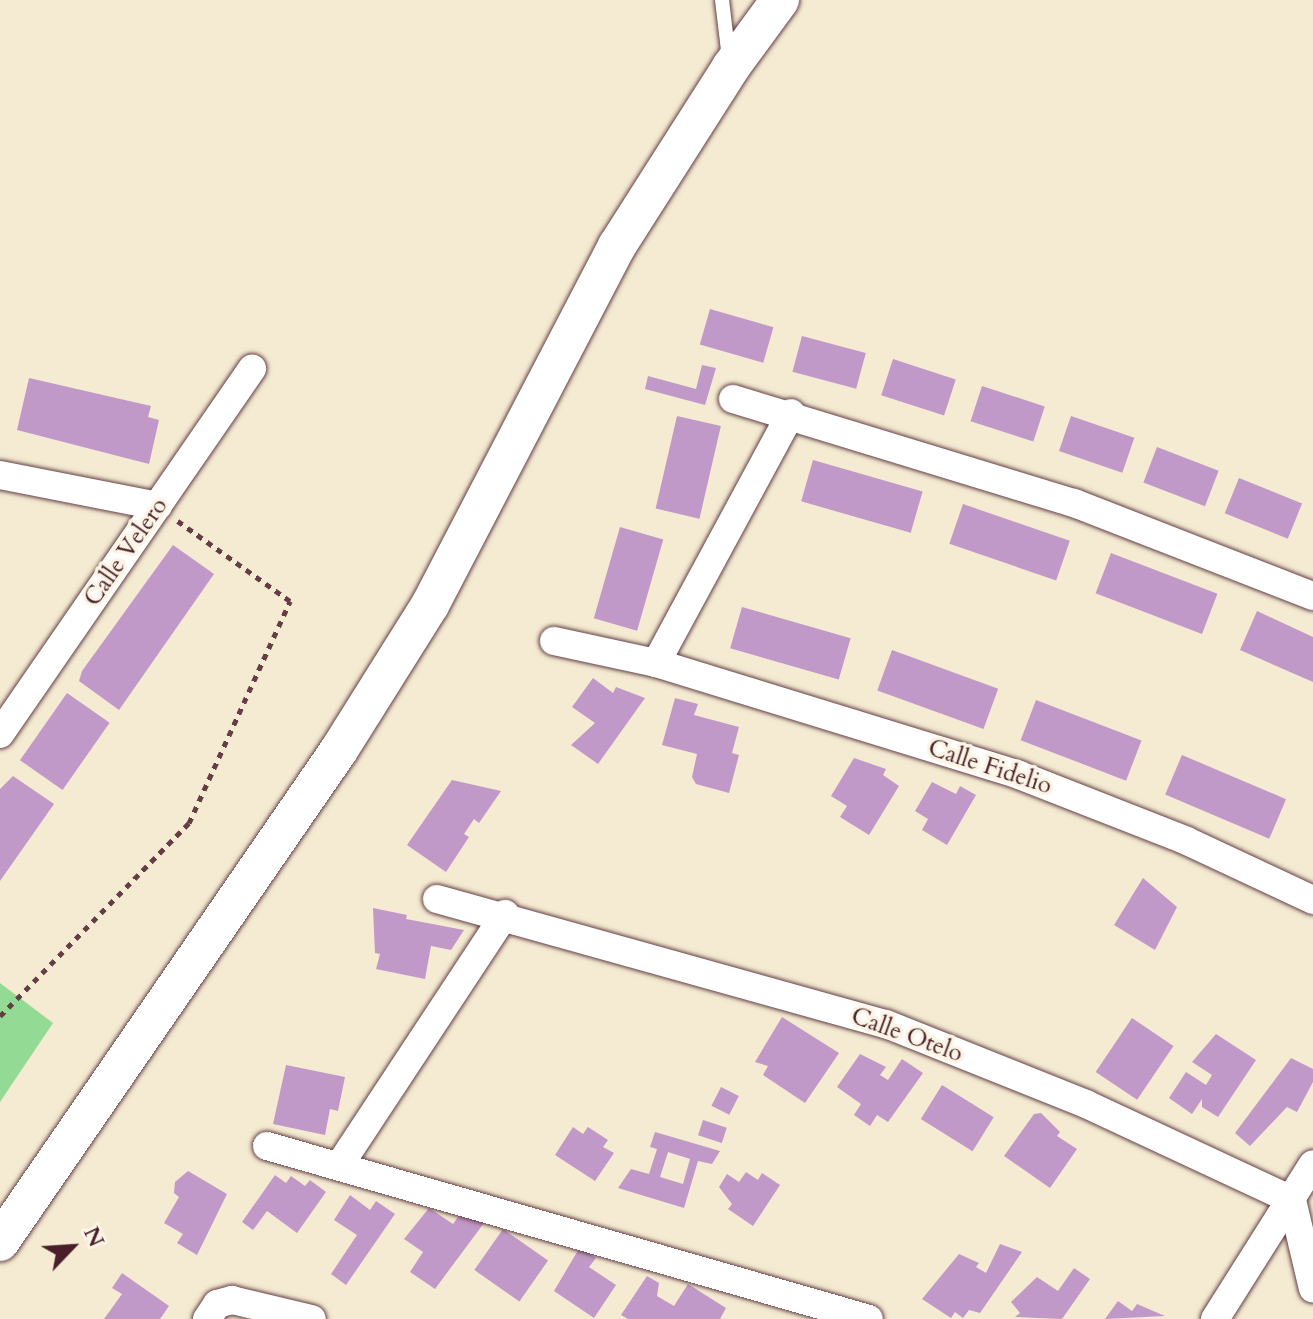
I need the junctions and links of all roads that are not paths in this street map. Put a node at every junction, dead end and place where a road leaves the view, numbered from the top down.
1 (722, 0) edge
2 (780, 0) edge
3 (731, 67) junction
4 (252, 369) dead end
5 (733, 399) dead end
6 (791, 413) junction
7 (0, 475) edge
8 (158, 506) junction
9 (1313, 596) edge
10 (554, 641) dead end
11 (656, 663) junction
12 (0, 734) edge
13 (437, 899) dead end
14 (1313, 900) edge
15 (505, 914) junction
16 (267, 1146) dead end
17 (1313, 1164) edge
18 (339, 1166) junction
19 (1292, 1200) junction
20 (0, 1242) edge
21 (1313, 1289) edge
22 (207, 1319) edge
23 (312, 1319) edge
24 (869, 1319) edge
25 (1215, 1319) edge

1 - 3 lane
2 - 3 street
3 - 20 street
4 - 8 street, Calle Velero
5 - 6 street
6 - 9 street
6 - 11 street
7 - 8 street
8 - 12 street, Calle Velero
10 - 11 street, Calle Fidelio
11 - 14 street, Calle Fidelio
13 - 15 street, Calle Otelo
15 - 18 street
15 - 19 street, Calle Otelo
16 - 18 street
17 - 19 street
18 - 24 street
19 - 21 street
19 - 25 street
22 - 23 street

